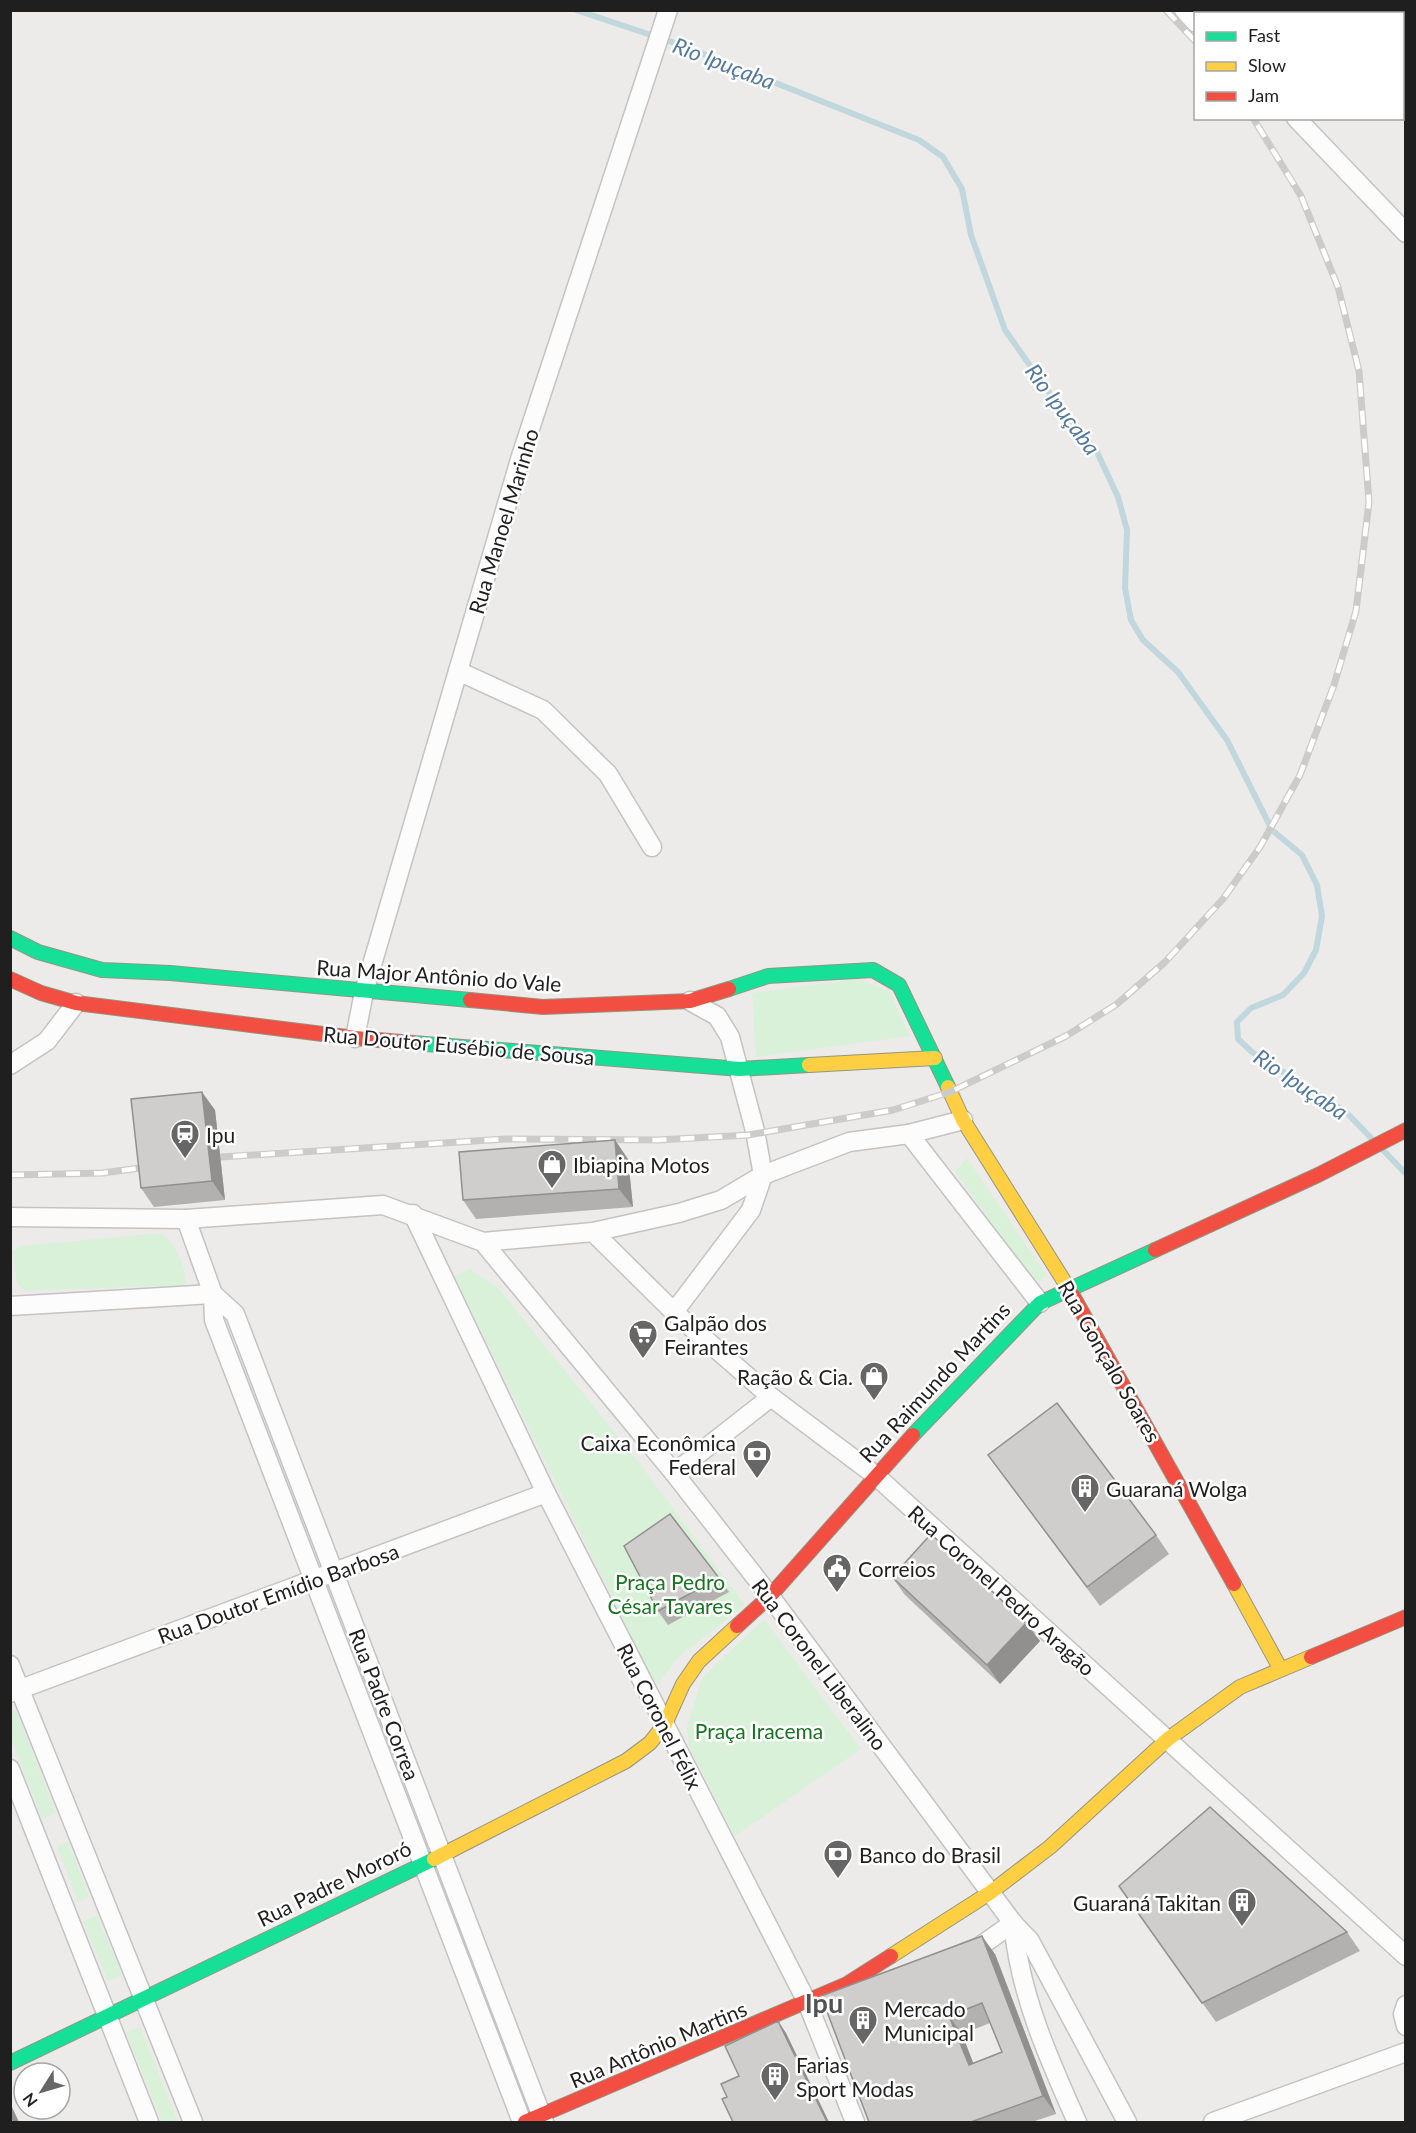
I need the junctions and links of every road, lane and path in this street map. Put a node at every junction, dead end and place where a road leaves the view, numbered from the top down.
1 (668, 10) edge
2 (1301, 120) edge
3 (1406, 233) edge
4 (458, 671) junction
5 (652, 847) dead end
6 (10, 938) edge
7 (10, 979) edge
8 (364, 992) junction
9 (690, 1002) junction
10 (76, 1004) junction
11 (355, 1038) junction
12 (934, 1058) junction
13 (10, 1065) edge
14 (741, 1069) junction
15 (963, 1120) junction
16 (1406, 1130) edge
17 (909, 1134) junction
18 (763, 1175) junction
19 (413, 1214) junction
20 (14, 1217) edge
21 (186, 1220) junction
22 (593, 1232) junction
23 (10, 1235) edge
24 (483, 1242) junction
25 (1069, 1288) junction
26 (213, 1294) junction
27 (1040, 1303) junction
28 (10, 1306) edge
29 (674, 1312) junction
30 (771, 1397) junction
31 (674, 1473) junction
32 (875, 1475) junction
33 (546, 1493) junction
34 (334, 1572) junction
35 (314, 1579) junction
36 (770, 1596) junction
37 (1406, 1617) edge
38 (10, 1665) edge
39 (1280, 1668) junction
40 (16, 1691) edge
41 (665, 1724) junction
42 (1168, 1739) junction
43 (10, 1769) edge
44 (444, 1854) junction
45 (424, 1863) junction
46 (991, 1892) junction
47 (1013, 1923) junction
48 (1406, 1956) edge
49 (949, 1959) edge
50 (888, 1980) edge
51 (848, 1984) junction
52 (145, 1998) junction
53 (807, 2002) junction
54 (1406, 2005) edge
55 (110, 2016) junction
56 (1406, 2026) edge
57 (1406, 2052) edge
58 (10, 2063) edge
59 (533, 2121) edge
60 (149, 2122) edge
61 (193, 2122) edge
62 (855, 2122) edge
63 (1077, 2122) edge
64 (1127, 2122) edge
65 (1213, 2122) edge

1 - 4 street, Rua Manoel Marinho
2 - 3 street
4 - 5 street
4 - 8 street, Rua Manoel Marinho
6 - 8 main road, Rua Major Antônio do Vale
7 - 10 main road, Rua Doutor Eusébio de Sousa
8 - 9 main road, Rua Major Antônio do Vale
8 - 11 street, Rua Manoel Marinho
9 - 12 main road, Rua Major Antônio do Vale
9 - 14 street
10 - 11 main road, Rua Doutor Eusébio de Sousa
10 - 13 street
11 - 14 main road, Rua Doutor Eusébio de Sousa
12 - 14 main road, Rua Doutor Eusébio de Sousa
12 - 15 main road, Rua Gonçalo Soares
14 - 18 street
15 - 17 street
15 - 25 main road, Rua Gonçalo Soares
16 - 25 main road, Rua Raimundo Martins
17 - 18 street
17 - 27 street, Rua Gonçalo Soares
18 - 22 street
18 - 29 street
19 - 21 street
19 - 24 street
19 - 33 street, Rua Coronel Félix
20 - 21 street
20 - 23 street
21 - 26 street, Rua Padre Correa
22 - 24 street
22 - 29 street, Rua Coronel Pedro Aragão
24 - 31 street, Rua Coronel Liberalino
25 - 27 main road, Rua Raimundo Martins
25 - 39 main road, Rua Gonçalo Soares
26 - 28 street
26 - 34 street, Rua Padre Correa
26 - 35 street, Rua Padre Correa
27 - 32 main road, Rua Raimundo Martins
29 - 30 street, Rua Coronel Pedro Aragão
30 - 31 street
30 - 32 street, Rua Coronel Pedro Aragão
31 - 36 street, Rua Coronel Liberalino
32 - 36 main road, Rua Raimundo Martins
32 - 42 street, Rua Coronel Pedro Aragão
33 - 34 street, Rua Doutor Emídio Barbosa
33 - 41 street, Rua Coronel Félix
34 - 35 street, Rua Doutor Emídio Barbosa
34 - 44 street, Rua Padre Correa
35 - 40 street, Rua Doutor Emídio Barbosa
35 - 45 street, Rua Padre Correa
36 - 41 main road, Rua Raimundo Martins
36 - 46 street, Rua Coronel Liberalino
37 - 39 main road, Rua Antônio Martins
38 - 40 street
39 - 42 main road, Rua Antônio Martins
40 - 52 street
41 - 44 main road, Rua Padre Mororó
41 - 53 street, Rua Coronel Félix
42 - 46 main road, Rua Antônio Martins
42 - 48 street, Rua Coronel Pedro Aragão
43 - 55 street
44 - 45 main road, Rua Padre Mororó
44 - 59 street, Rua Padre Correa
45 - 52 main road, Rua Padre Mororó
45 - 59 street, Rua Padre Correa
46 - 47 street, Rua Coronel Liberalino
46 - 51 main road, Rua Antônio Martins
47 - 49 street
47 - 63 street, Rua Coronel Liberalino
47 - 64 street, Rua Coronel Liberalino
50 - 51 street
51 - 53 main road, Rua Antônio Martins
52 - 55 main road, Rua Padre Mororó
52 - 61 street
53 - 59 main road, Rua Antônio Martins
53 - 62 street, Rua Coronel Félix
54 - 56 street
55 - 58 main road, Rua Padre Mororó
55 - 60 street
57 - 65 street

